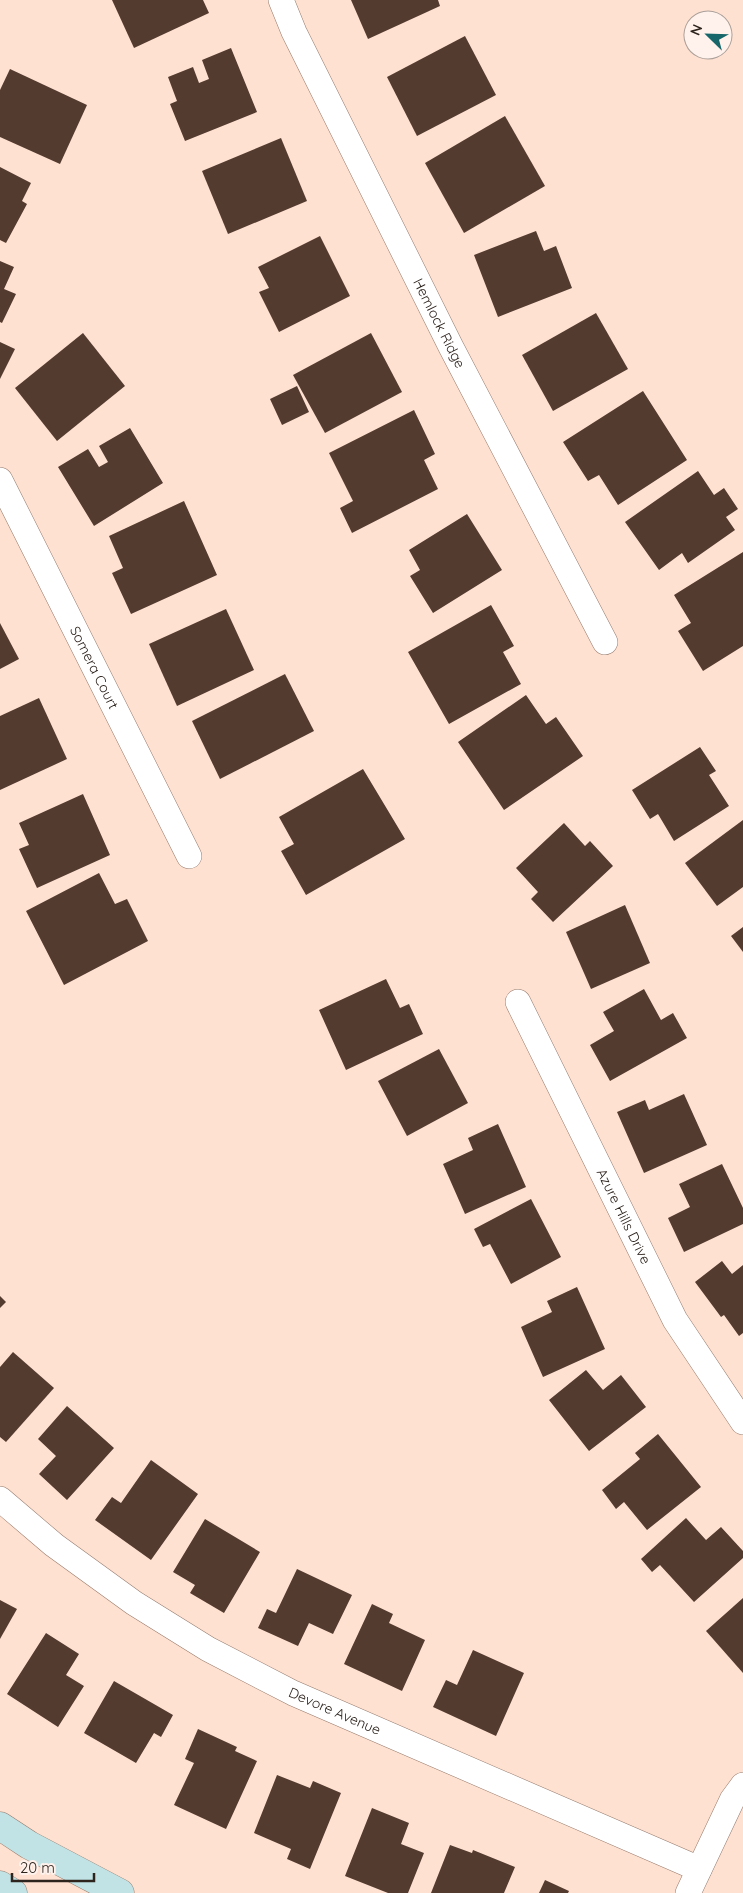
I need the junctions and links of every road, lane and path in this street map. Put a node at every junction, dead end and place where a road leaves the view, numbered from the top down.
1 (281, 0) edge
2 (0, 480) edge
3 (604, 642) dead end
4 (189, 856) dead end
5 (518, 1002) dead end
6 (743, 1422) edge
7 (0, 1499) edge
8 (743, 1785) edge
9 (0, 1826) edge
10 (699, 1869) junction
11 (0, 1885) edge
12 (13, 1893) edge
13 (120, 1893) edge
14 (688, 1893) edge

1 - 3 street, Hemlock Ridge
2 - 4 street, Somera Court
5 - 6 street, Azure Hills Drive
7 - 10 street, Devore Avenue
8 - 10 street
9 - 13 main road
10 - 14 street
11 - 12 main road

